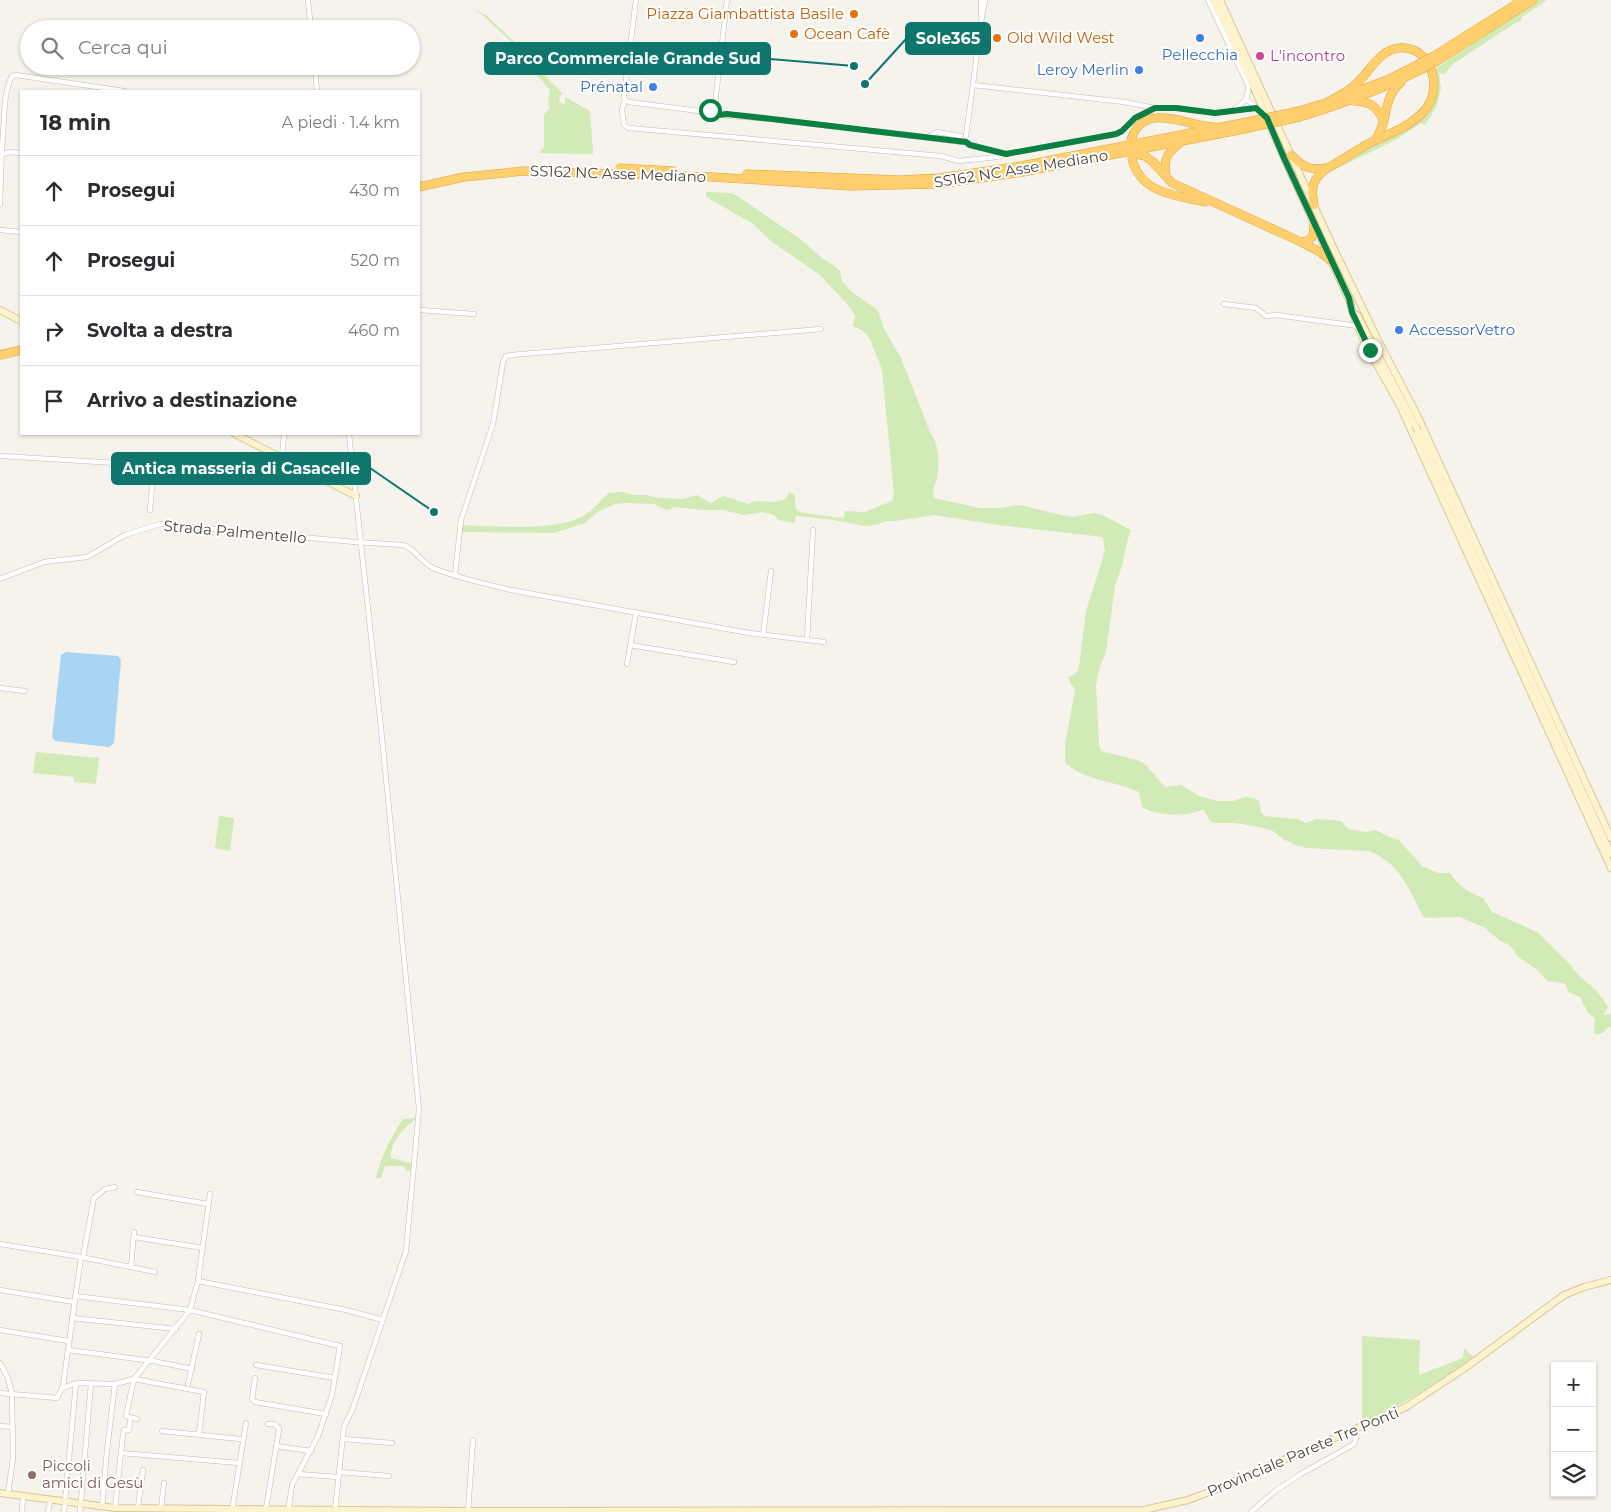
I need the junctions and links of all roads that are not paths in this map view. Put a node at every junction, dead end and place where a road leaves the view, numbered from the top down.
1 (308, 0) edge
2 (636, 0) edge
3 (727, 0) edge
4 (981, 0) edge
5 (985, 0) edge
6 (1208, 0) edge
7 (1214, 0) edge
8 (1220, 0) edge
9 (1533, 0) edge
10 (1522, 1) edge
11 (982, 16) junction
12 (310, 20) edge
13 (1436, 59) junction
14 (1420, 67) junction
15 (316, 75) edge
16 (1409, 76) junction
17 (973, 85) junction
18 (117, 90) edge
19 (318, 90) edge
20 (626, 100) junction
21 (1247, 100) junction
22 (1349, 101) junction
23 (1328, 102) junction
24 (1155, 108) junction
25 (1256, 108) junction
26 (1232, 110) junction
27 (714, 113) junction
28 (1300, 114) junction
29 (1267, 118) junction
30 (1384, 122) junction
31 (1243, 126) junction
32 (1226, 127) junction
33 (963, 139) junction
34 (1131, 140) dead end
35 (1375, 140) junction
36 (1183, 141) junction
37 (1, 145) edge
38 (20, 153) edge
39 (3, 154) junction
40 (1006, 154) junction
41 (1291, 155) junction
42 (1129, 156) junction
43 (1329, 167) junction
44 (1022, 169) junction
45 (460, 175) junction
46 (1166, 175) junction
47 (420, 182) edge
48 (420, 187) edge
49 (0, 204) edge
50 (1217, 205) junction
51 (1314, 205) junction
52 (1314, 225) junction
53 (0, 230) edge
54 (20, 232) edge
55 (1300, 242) junction
56 (1330, 260) junction
57 (1349, 298) junction
58 (1224, 304) dead end
59 (0, 310) edge
60 (420, 310) edge
61 (474, 314) dead end
62 (20, 320) edge
63 (1358, 326) junction
64 (821, 329) dead end
65 (20, 350) edge
66 (0, 355) edge
67 (20, 355) edge
68 (0, 360) edge
69 (1416, 426) junction
70 (237, 435) edge
71 (284, 435) edge
72 (349, 435) edge
73 (0, 456) edge
74 (282, 458) junction
75 (154, 464) junction
76 (315, 476) junction
77 (356, 496) junction
78 (150, 510) dead end
79 (813, 530) dead end
80 (360, 542) junction
81 (772, 571) dead end
82 (455, 574) junction
83 (0, 579) edge
84 (636, 612) junction
85 (763, 635) junction
86 (807, 640) junction
87 (824, 642) dead end
88 (630, 645) junction
89 (734, 662) dead end
90 (627, 664) dead end
91 (0, 688) edge
92 (25, 692) dead end
93 (1611, 838) edge
94 (1611, 854) edge
95 (1611, 868) edge
96 (115, 1187) dead end
97 (210, 1194) dead end
98 (138, 1198) dead end
99 (208, 1204) junction
100 (0, 1244) edge
101 (203, 1248) junction
102 (82, 1257) junction
103 (131, 1267) junction
104 (155, 1272) dead end
105 (1611, 1280) edge
106 (198, 1281) junction
107 (0, 1290) edge
108 (74, 1299) junction
109 (190, 1310) junction
110 (72, 1318) junction
111 (383, 1320) junction
112 (176, 1329) junction
113 (0, 1330) edge
114 (199, 1334) dead end
115 (68, 1341) junction
116 (68, 1350) junction
117 (150, 1361) junction
118 (0, 1363) edge
119 (256, 1365) dead end
120 (192, 1369) junction
121 (255, 1378) dead end
122 (335, 1378) junction
123 (134, 1379) junction
124 (76, 1383) junction
125 (91, 1383) junction
126 (115, 1384) junction
127 (188, 1384) dead end
128 (63, 1388) junction
129 (0, 1393) edge
130 (12, 1394) junction
131 (326, 1414) junction
132 (137, 1419) dead end
133 (130, 1421) dead end
134 (246, 1423) dead end
135 (268, 1424) dead end
136 (0, 1426) edge
137 (13, 1427) junction
138 (1355, 1429) junction
139 (162, 1431) dead end
140 (199, 1434) junction
141 (240, 1439) dead end
142 (343, 1439) junction
143 (473, 1440) dead end
144 (392, 1443) dead end
145 (276, 1446) junction
146 (311, 1451) junction
147 (121, 1453) junction
148 (239, 1463) junction
149 (143, 1470) dead end
150 (298, 1474) junction
151 (338, 1475) junction
152 (388, 1476) dead end
153 (164, 1483) dead end
154 (0, 1493) edge
155 (8, 1494) junction
156 (23, 1496) junction
157 (50, 1501) junction
158 (66, 1502) junction
159 (81, 1504) junction
160 (102, 1506) junction
161 (138, 1507) junction
162 (161, 1508) junction
163 (111, 1509) edge
164 (169, 1510) edge
165 (201, 1510) edge
166 (232, 1510) edge
167 (262, 1510) edge
168 (306, 1510) edge
169 (288, 1511) edge
170 (335, 1511) edge
171 (388, 1511) edge
172 (468, 1511) edge
173 (632, 1511) edge
174 (22, 1512) edge
175 (48, 1512) edge
176 (64, 1512) edge
177 (80, 1512) edge
178 (1251, 1512) edge

1 - 12 street
2 - 20 street
3 - 27 street
4 - 11 street
5 - 11 street
6 - 21 street
7 - 29 main road
8 - 41 main road
9 - 13 highway, SS162 NC Asse Mediano
10 - 13 highway, SS162 NC Asse Mediano
11 - 17 street
13 - 14 highway, SS162 NC Asse Mediano, bridge
14 - 16 highway, SS162 NC Asse Mediano
14 - 23 highway, SS162 NC Asse Mediano
15 - 19 street
16 - 22 highway, SS162 NC Asse Mediano
16 - 30 highway
17 - 24 street
17 - 33 street
18 - 37 street
20 - 27 street
20 - 40 street
21 - 25 street
21 - 26 street
22 - 28 highway, SS162 NC Asse Mediano
22 - 30 highway
23 - 28 highway, SS162 NC Asse Mediano
23 - 35 highway
24 - 26 street
24 - 40 street
25 - 26 street
25 - 29 street
27 - 33 street
28 - 31 highway, SS162 NC Asse Mediano, bridge
29 - 52 main road
30 - 35 highway
31 - 32 highway, SS162 NC Asse Mediano
31 - 36 highway, SS162 NC Asse Mediano
32 - 34 highway
32 - 44 highway, SS162 NC Asse Mediano
33 - 40 street
35 - 43 highway
36 - 42 highway, SS162 NC Asse Mediano
36 - 46 highway
37 - 39 street
38 - 39 street
39 - 49 street
41 - 43 highway
41 - 51 main road
42 - 44 highway, SS162 NC Asse Mediano
42 - 46 highway
42 - 50 highway
43 - 51 highway
44 - 45 highway, SS162 NC Asse Mediano
45 - 47 highway, SS162 NC Asse Mediano
45 - 48 highway, SS162 NC Asse Mediano
46 - 50 highway
50 - 55 highway
51 - 69 main road
52 - 55 highway
52 - 56 main road
53 - 54 street
55 - 56 highway
56 - 57 main road
57 - 63 main road
57 - 69 main road
58 - 63 street
59 - 62 main road
60 - 61 street
63 - 69 main road
64 - 82 street
65 - 66 highway
67 - 68 highway
69 - 93 main road
69 - 94 main road
69 - 95 main road
70 - 74 main road
71 - 74 street
72 - 77 street
73 - 75 street
74 - 76 main road
75 - 76 street
75 - 78 street
76 - 77 main road
77 - 80 street
79 - 86 street
80 - 82 street, Strada Palmentello
80 - 83 street, Strada Palmentello
80 - 111 street
81 - 85 street
82 - 84 street, Strada Palmentello
84 - 85 street, Strada Palmentello
84 - 88 street
85 - 86 street, Strada Palmentello
86 - 87 street, Strada Palmentello
88 - 89 street
88 - 90 street
91 - 92 street
96 - 102 street
97 - 99 street
98 - 99 street
99 - 101 street
100 - 102 street
101 - 103 street
101 - 106 street
102 - 103 street
102 - 108 street
103 - 104 street
105 - 138 main road, Provinciale Parete Tre Ponti
106 - 109 street
106 - 111 street
107 - 108 street
108 - 109 street
108 - 110 street
109 - 112 street
109 - 122 street
110 - 112 street
110 - 115 street
111 - 142 street
112 - 117 street
113 - 115 street
114 - 120 street
115 - 116 street
116 - 117 street
116 - 128 street
117 - 120 street
117 - 123 street
118 - 130 street
119 - 122 street
120 - 127 street
121 - 131 street
122 - 131 street
123 - 126 street
123 - 132 street
123 - 140 street
124 - 125 street
124 - 128 street
124 - 158 street
125 - 126 street
125 - 159 street
126 - 160 street
128 - 130 street
129 - 130 street
130 - 137 street
131 - 146 street
133 - 147 street
134 - 148 street
135 - 145 street
136 - 137 street
137 - 155 street
138 - 173 main road, Provinciale Parete Tre Ponti
138 - 178 street
139 - 140 street
140 - 141 street
142 - 144 street
142 - 151 street
143 - 172 street
145 - 146 street
145 - 167 street
146 - 150 street
147 - 148 street
147 - 163 street
148 - 166 street
149 - 161 street
150 - 151 street
150 - 169 street
151 - 152 street
151 - 170 street
153 - 162 street
154 - 155 main road, Provinciale Parete Tre Ponti
155 - 156 main road, Provinciale Parete Tre Ponti
156 - 157 main road, Provinciale Parete Tre Ponti
156 - 174 street
157 - 158 main road, Provinciale Parete Tre Ponti
157 - 175 street
158 - 159 main road, Provinciale Parete Tre Ponti
158 - 176 street
159 - 160 main road, Provinciale Parete Tre Ponti
159 - 177 street
160 - 163 main road, Provinciale Parete Tre Ponti
161 - 162 main road, Provinciale Parete Tre Ponti
161 - 163 main road, Provinciale Parete Tre Ponti
162 - 164 main road, Provinciale Parete Tre Ponti
164 - 165 main road, Provinciale Parete Tre Ponti
165 - 166 main road, Provinciale Parete Tre Ponti
166 - 167 main road, Provinciale Parete Tre Ponti
167 - 169 main road, Provinciale Parete Tre Ponti
168 - 169 main road, Provinciale Parete Tre Ponti
168 - 170 main road, Provinciale Parete Tre Ponti
170 - 171 main road, Provinciale Parete Tre Ponti
171 - 172 main road, Provinciale Parete Tre Ponti
172 - 173 main road, Provinciale Parete Tre Ponti

